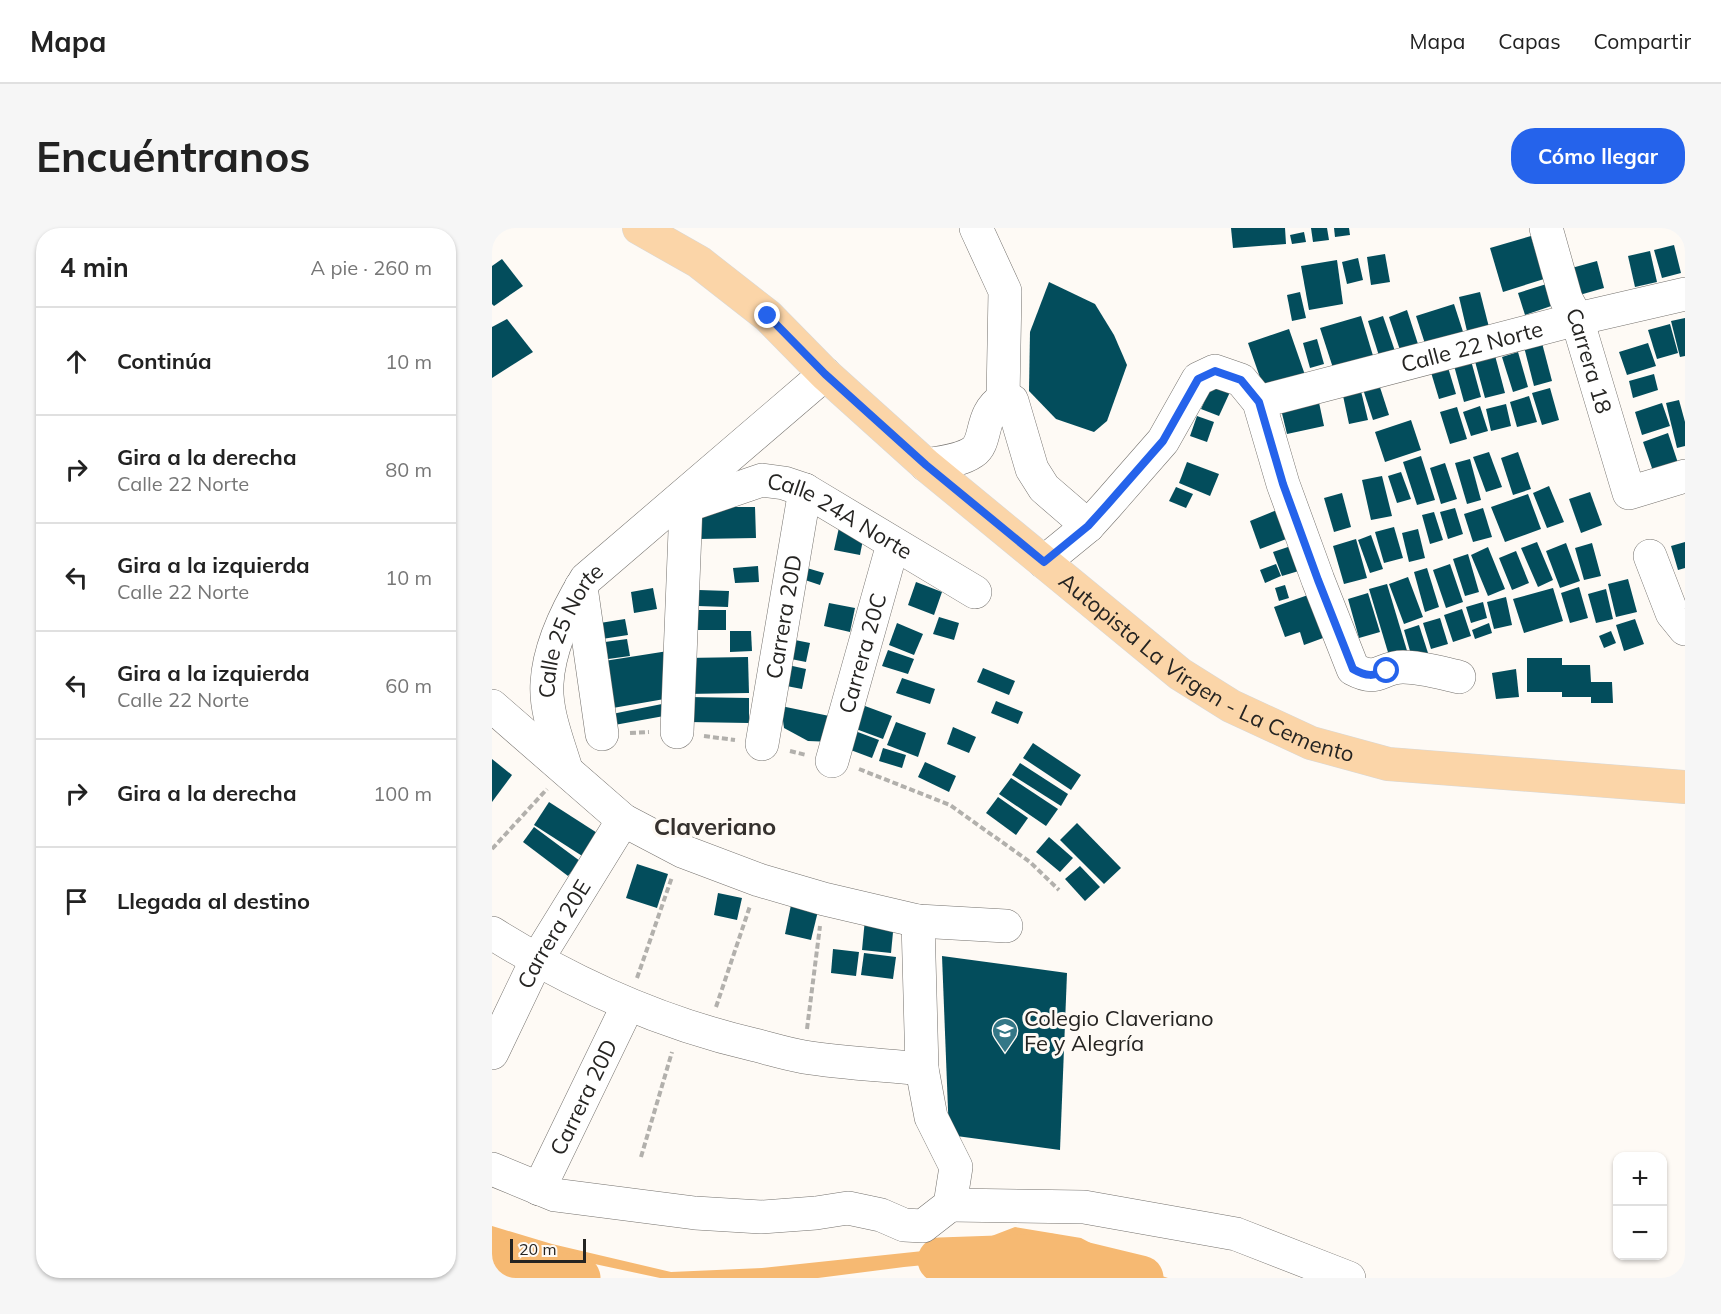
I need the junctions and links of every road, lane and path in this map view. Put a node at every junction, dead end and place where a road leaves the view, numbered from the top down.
1 (639, 228) edge
2 (976, 228) edge
3 (1546, 228) edge
4 (1685, 294) edge
5 (1577, 319) junction
6 (825, 374) junction
7 (1003, 399) junction
8 (1259, 402) junction
9 (926, 465) junction
10 (1685, 476) edge
11 (805, 490) junction
12 (686, 506) junction
13 (1088, 526) junction
14 (633, 540) junction
15 (893, 544) junction
16 (1650, 556) dead end
17 (1044, 562) junction
18 (581, 587) junction
19 (975, 592) dead end
20 (1685, 629) edge
21 (1459, 677) dead end
22 (492, 706) edge
23 (677, 732) dead end
24 (602, 734) dead end
25 (762, 744) dead end
26 (832, 761) dead end
27 (566, 769) junction
28 (1685, 787) edge
29 (623, 820) junction
30 (492, 849) edge
31 (682, 851) junction
32 (759, 880) junction
33 (824, 899) junction
34 (918, 921) junction
35 (1006, 926) dead end
36 (492, 933) edge
37 (536, 961) junction
38 (628, 1005) junction
39 (693, 1029) junction
40 (492, 1053) edge
41 (804, 1057) junction
42 (922, 1069) junction
43 (641, 1157) dead end
44 (492, 1169) edge
45 (539, 1189) junction
46 (950, 1205) junction
47 (1349, 1278) edge

1 - 6 main road, Autopista La Virgen - La Cemento
2 - 7 street
3 - 5 street, Carrera 18
4 - 5 street, Calle 22 Norte
5 - 8 street, Calle 22 Norte
5 - 10 street, Carrera 18
6 - 9 main road, Autopista La Virgen - La Cemento
6 - 14 street, Calle 25 Norte
7 - 9 street
7 - 13 street
8 - 13 street
8 - 21 street
9 - 17 main road, Autopista La Virgen - La Cemento
11 - 12 street, Calle 24A Norte
11 - 15 street, Calle 24A Norte
11 - 25 street, Carrera 20D
12 - 14 street, Calle 24A Norte
12 - 23 street
13 - 17 street
14 - 18 street, Calle 25 Norte
15 - 19 street, Calle 24A Norte
15 - 26 street, Carrera 20C
16 - 20 street
17 - 28 main road, Autopista La Virgen - La Cemento
18 - 24 street
18 - 27 street, Calle 25 Norte
22 - 27 street
27 - 29 street
27 - 30 path
29 - 31 street
29 - 37 street, Carrera 20E
31 - 32 street
31 - 38 path
32 - 33 street
32 - 39 path
33 - 34 street
33 - 41 path
34 - 35 street
34 - 42 street
36 - 37 street
37 - 38 street
37 - 40 street, Carrera 20E
38 - 39 street
38 - 45 street, Carrera 20D
39 - 41 street
39 - 43 path
41 - 42 street
42 - 46 street
44 - 45 street
45 - 46 street
46 - 47 street

